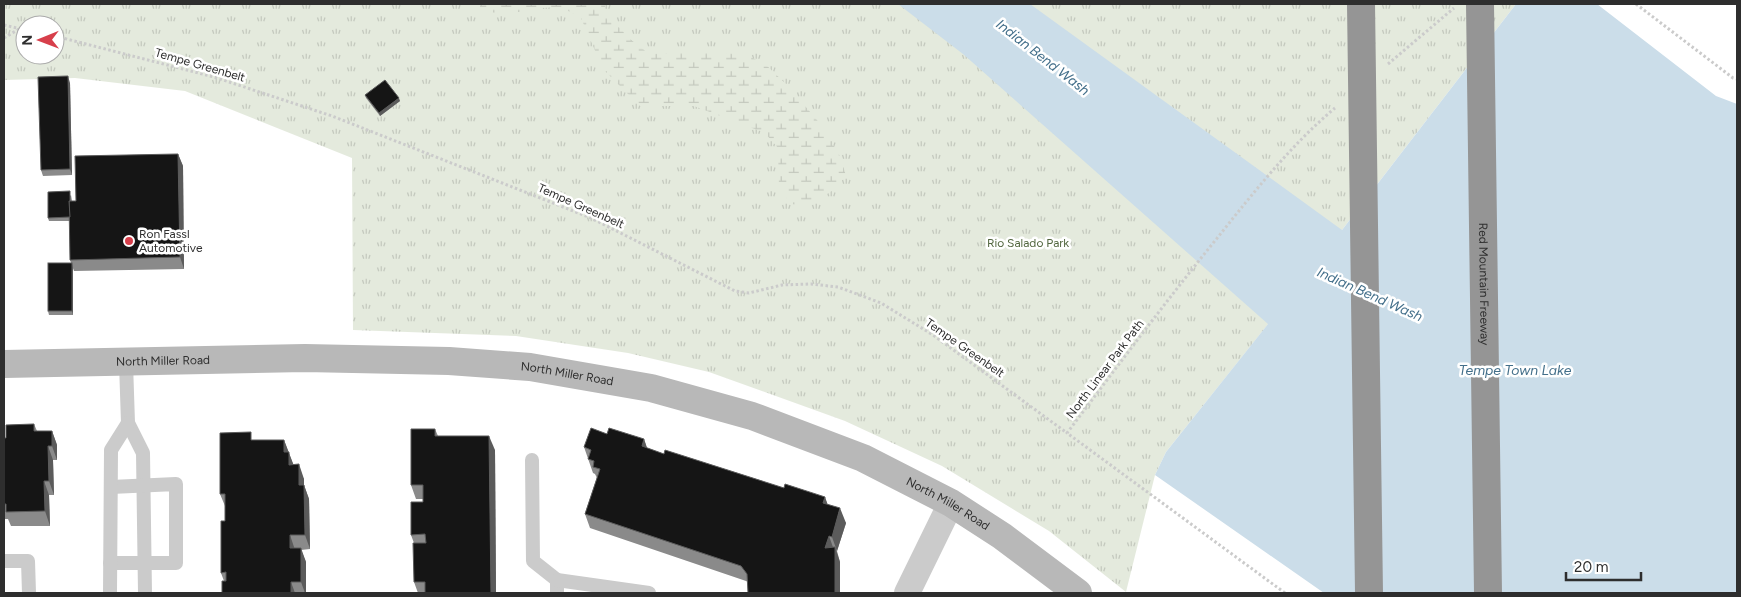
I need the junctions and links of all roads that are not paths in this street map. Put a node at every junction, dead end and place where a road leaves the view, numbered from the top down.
1 (1361, 4) edge
2 (1481, 6) edge
3 (126, 363) junction
4 (4, 364) edge
5 (128, 423) junction
6 (532, 460) dead end
7 (144, 486) junction
8 (111, 487) junction
9 (952, 503) junction
10 (4, 561) edge
11 (145, 562) junction
12 (110, 563) junction
13 (557, 587) edge
14 (633, 592) edge
15 (29, 593) edge
16 (110, 593) edge
17 (145, 593) edge
18 (649, 593) edge
19 (908, 593) edge
20 (1078, 593) edge
21 (1369, 593) edge
22 (1488, 593) edge

1 - 21 highway, bridge
2 - 22 highway, Red Mountain Freeway
3 - 4 street, North Miller Road
3 - 5 lane
3 - 9 street, North Miller Road
5 - 7 lane
5 - 8 lane
6 - 13 lane
7 - 8 lane
7 - 11 lane
7 - 11 lane
8 - 12 lane
9 - 19 street
9 - 20 street, North Miller Road
10 - 15 lane
11 - 12 lane
11 - 17 lane
12 - 16 lane
13 - 14 lane
14 - 18 lane

